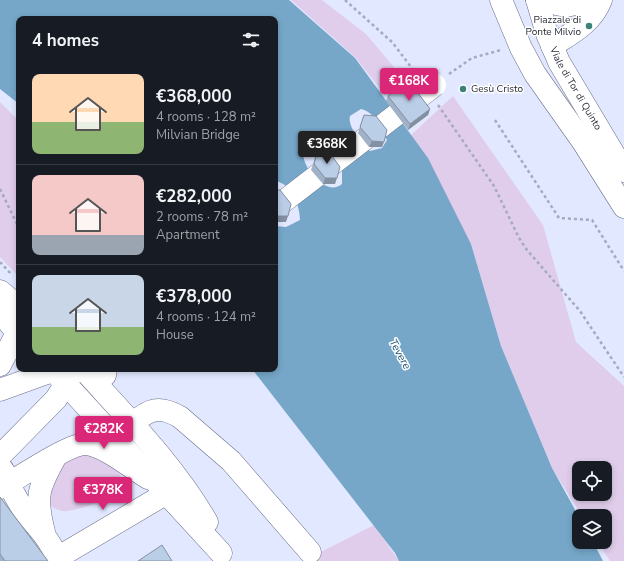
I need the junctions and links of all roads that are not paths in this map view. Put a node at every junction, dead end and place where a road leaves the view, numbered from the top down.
1 (501, 0) edge
2 (537, 0) edge
3 (592, 0) edge
4 (601, 0) edge
5 (552, 46) junction
6 (431, 90) road end
7 (624, 172) edge
8 (278, 206) edge
9 (624, 207) edge
10 (7, 284) edge
11 (16, 301) edge
12 (0, 312) edge
13 (16, 332) edge
14 (16, 337) edge
15 (0, 365) edge
16 (61, 372) edge
17 (86, 372) edge
18 (0, 390) edge
19 (132, 424) junction
20 (0, 456) edge
21 (56, 456) junction
22 (0, 463) edge
23 (4, 486) edge
24 (163, 489) junction
25 (44, 533) junction
26 (310, 552) dead end
27 (223, 557) edge
28 (58, 560) edge

1 - 9 street, Viale di Tor di Quinto
2 - 3 street
2 - 5 street, Viale di Tor di Quinto
4 - 5 street
5 - 7 street, Viale di Tor di Quinto
6 - 8 street, bridge
10 - 11 street
12 - 13 street
14 - 15 street
16 - 18 street
16 - 20 street
16 - 24 street
17 - 19 street
19 - 26 street
19 - 27 street
21 - 23 street
21 - 24 street
21 - 25 street
22 - 23 street
23 - 25 street
24 - 27 street
24 - 28 street
25 - 28 street

